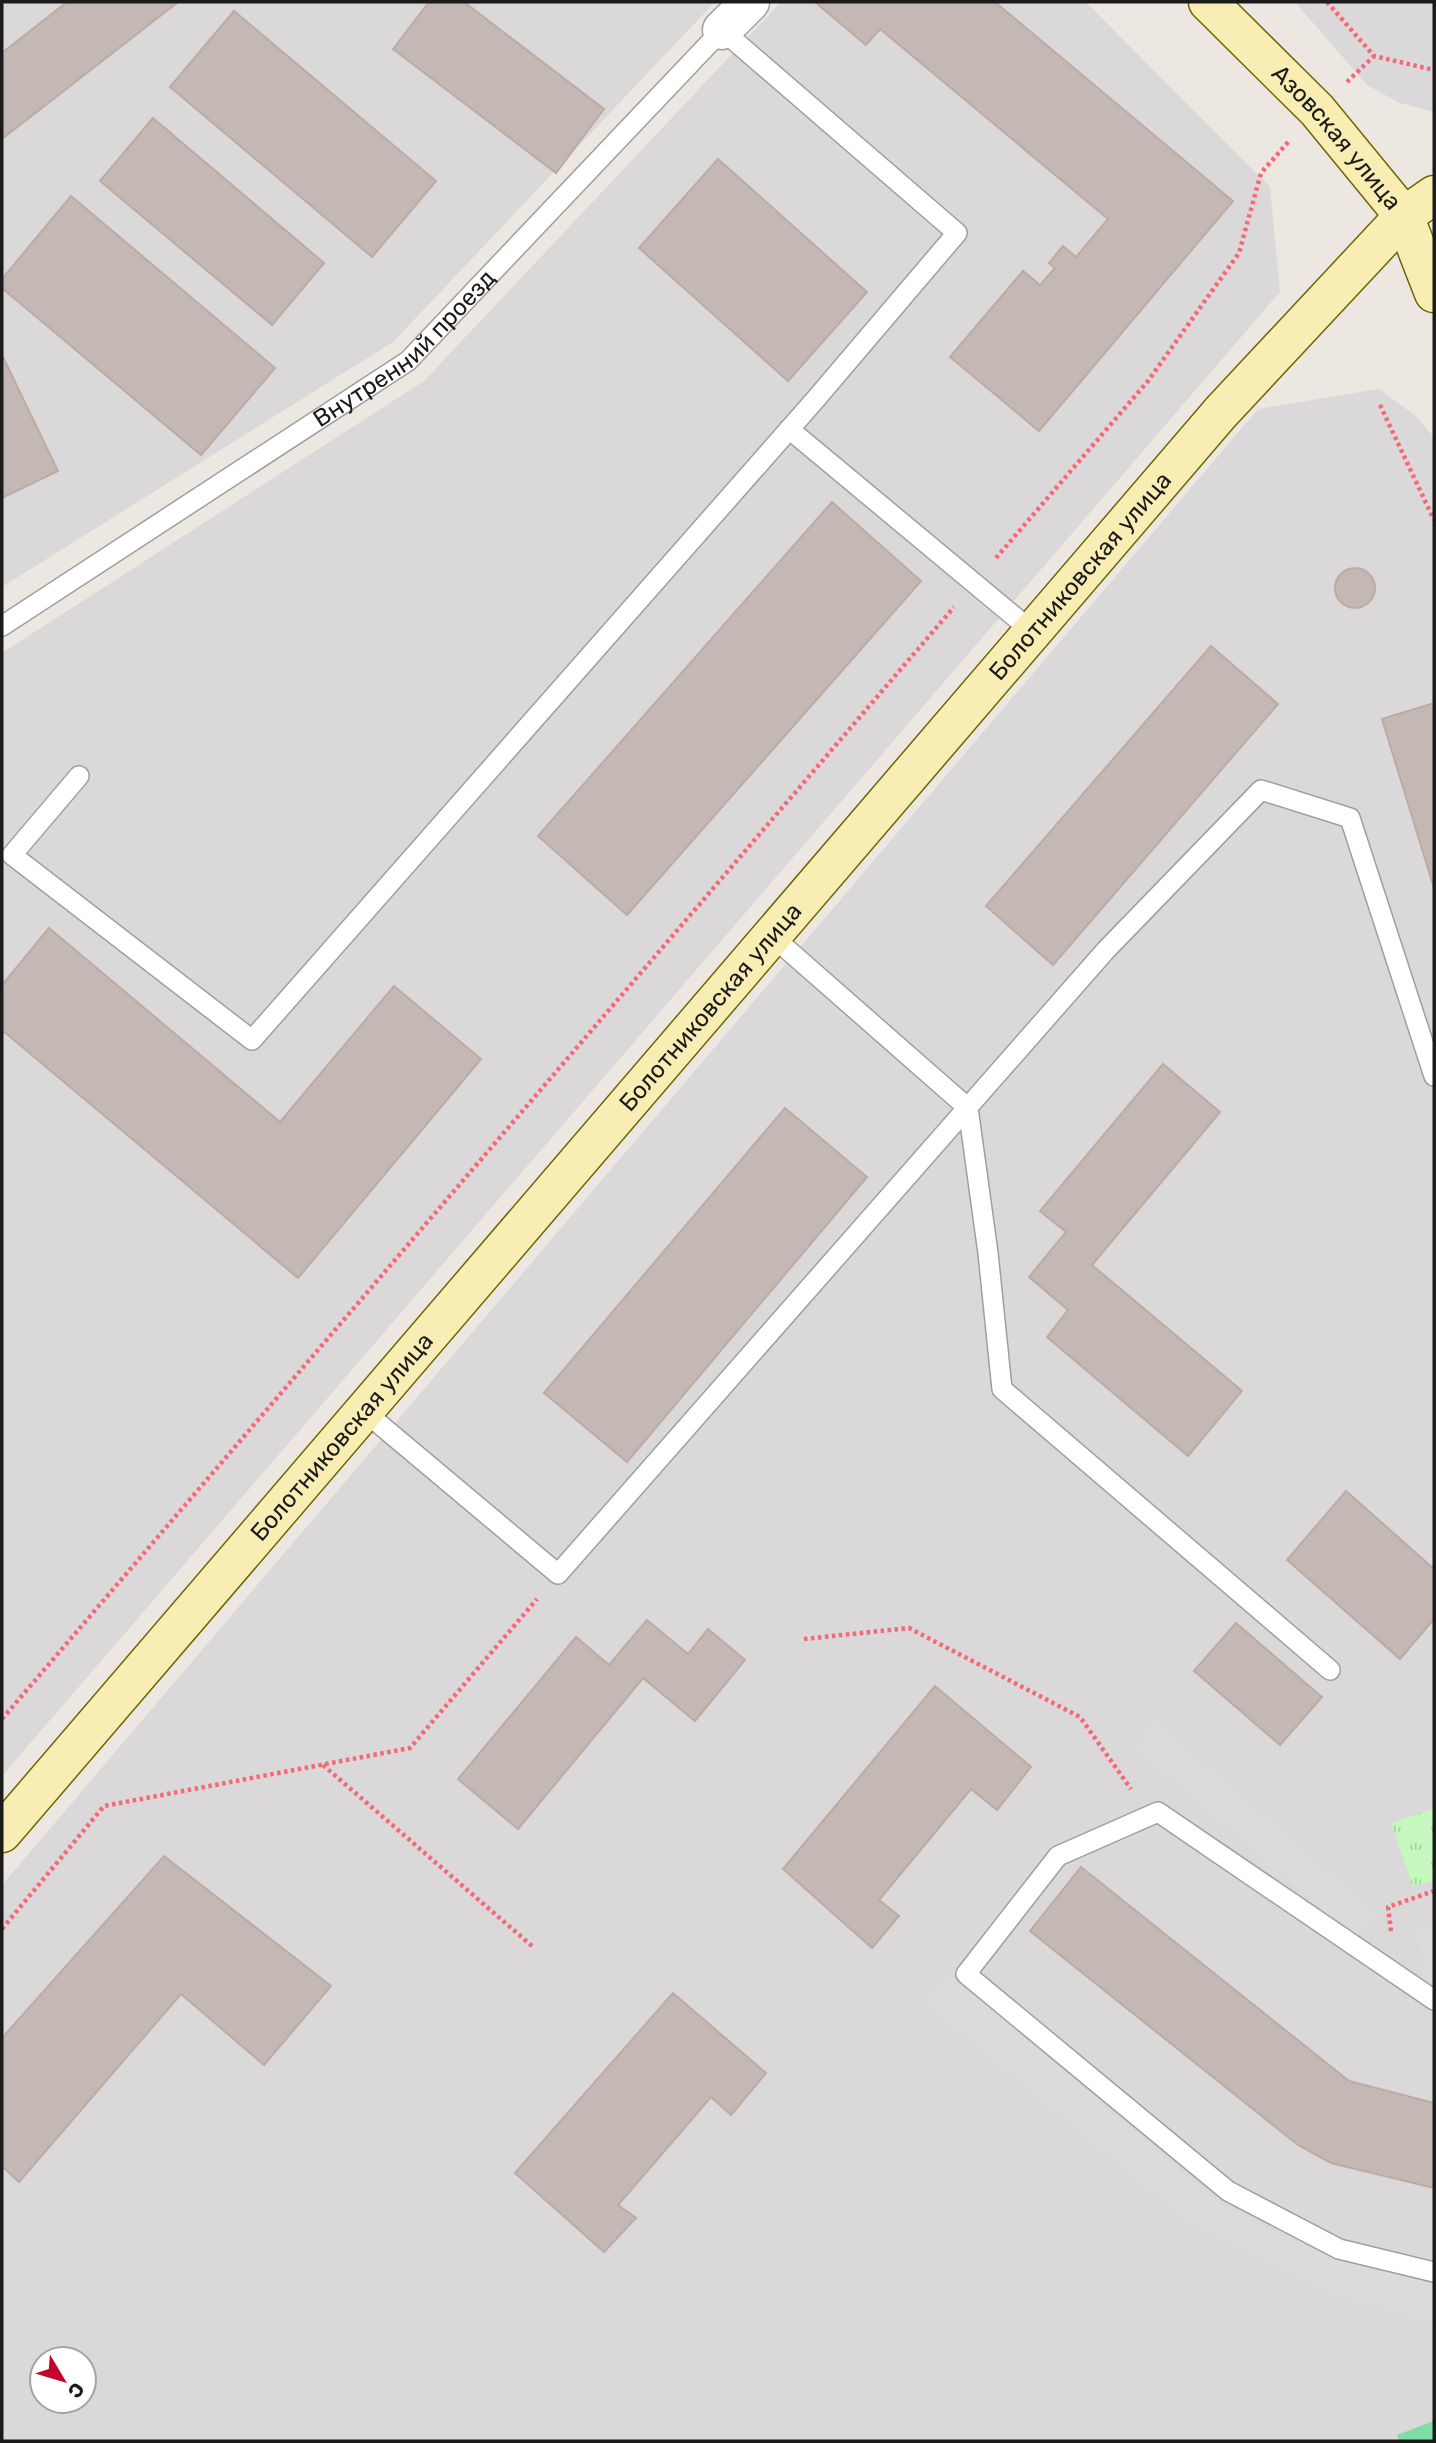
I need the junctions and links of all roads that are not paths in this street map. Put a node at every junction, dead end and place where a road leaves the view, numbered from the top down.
1 (750, 2) edge
2 (1208, 2) edge
3 (722, 30) junction
4 (1419, 205) edge
5 (1434, 293) edge
6 (789, 429) junction
7 (2, 626) edge
8 (1033, 632) junction
9 (79, 776) dead end
10 (772, 936) junction
11 (1434, 1076) edge
12 (968, 1108) junction
13 (365, 1412) junction
14 (1330, 1670) dead end
15 (2, 1833) edge
16 (1430, 1992) edge
17 (1434, 2272) edge

1 - 3 street, Внутренний проезд
2 - 4 street, Азовская улица
3 - 6 lane
3 - 7 lane, Внутренний проезд
4 - 5 street, Азовская улица
4 - 8 street, Болотниковская улица
6 - 8 lane
6 - 9 lane
8 - 10 street, Болотниковская улица
10 - 12 lane
10 - 13 street, Болотниковская улица
11 - 12 lane
12 - 13 lane
12 - 14 lane
13 - 15 street, Болотниковская улица
16 - 17 lane

